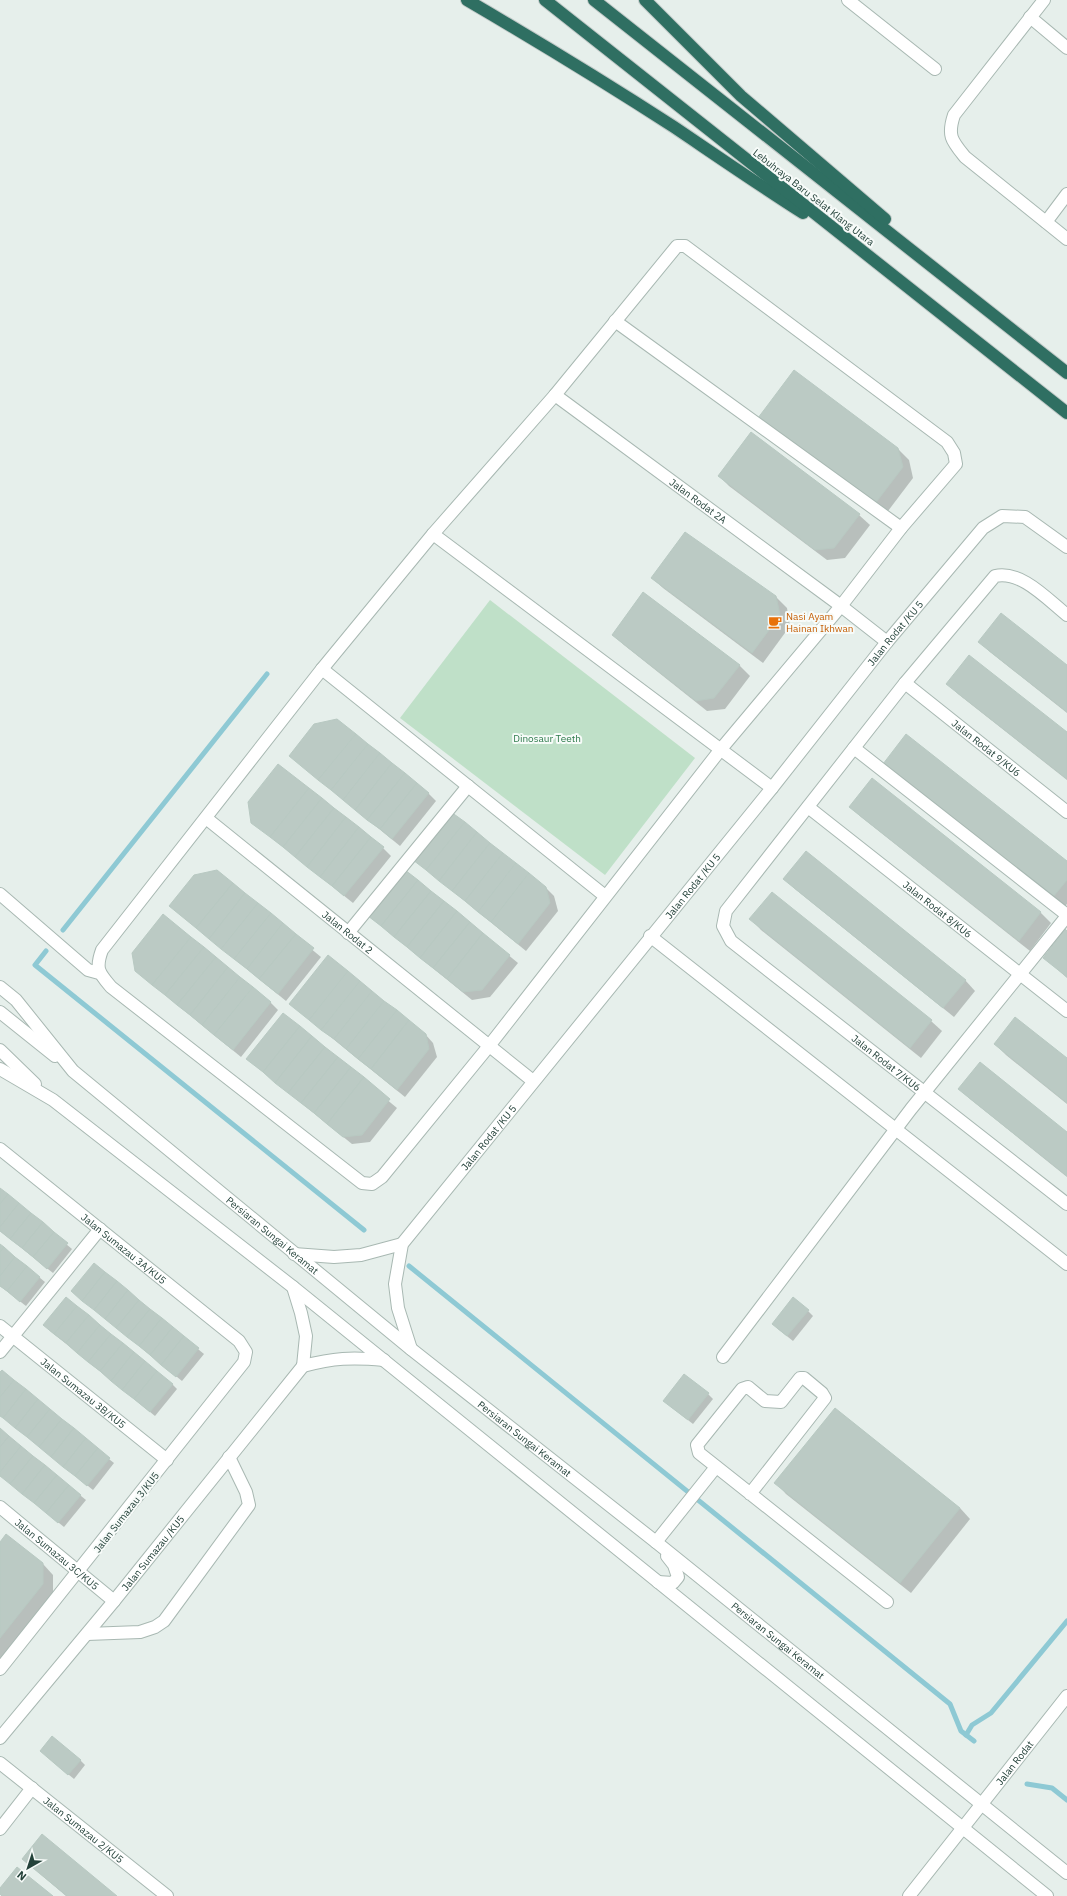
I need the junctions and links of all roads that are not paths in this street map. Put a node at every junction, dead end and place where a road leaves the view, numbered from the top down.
1 (467, 0) edge
2 (545, 0) edge
3 (594, 0) edge
4 (645, 0) edge
5 (1044, 0) edge
6 (851, 1) edge
7 (1030, 17) junction
8 (1067, 48) edge
9 (935, 68) dead end
10 (1067, 194) edge
11 (1046, 222) junction
12 (1067, 239) edge
13 (854, 244) junction
14 (615, 320) junction
15 (1023, 337) junction
16 (1067, 373) edge
17 (555, 395) junction
18 (1067, 413) edge
19 (901, 528) junction
20 (433, 534) junction
21 (1067, 547) edge
22 (842, 606) junction
23 (1067, 615) edge
24 (887, 642) junction
25 (322, 669) junction
26 (905, 683) junction
27 (854, 748) junction
28 (721, 749) junction
29 (468, 786) junction
30 (772, 788) junction
31 (808, 807) junction
32 (1067, 812) edge
33 (206, 818) junction
34 (0, 894) edge
35 (605, 896) junction
36 (1067, 916) edge
37 (348, 933) junction
38 (650, 936) junction
39 (99, 973) junction
40 (1019, 974) junction
41 (0, 987) edge
42 (1067, 1011) edge
43 (0, 1012) edge
44 (489, 1046) junction
45 (0, 1050) edge
46 (0, 1069) edge
47 (73, 1071) junction
48 (533, 1081) junction
49 (925, 1092) junction
50 (50, 1098) junction
51 (895, 1130) junction
52 (0, 1148) edge
53 (1067, 1204) edge
54 (100, 1229) junction
55 (402, 1244) junction
56 (294, 1254) junction
57 (1067, 1264) edge
58 (293, 1287) junction
59 (0, 1326) edge
60 (13, 1336) junction
61 (411, 1349) junction
62 (0, 1352) edge
63 (246, 1352) joint
64 (723, 1357) dead end
65 (384, 1360) junction
66 (303, 1366) junction
67 (229, 1457) junction
68 (167, 1460) junction
69 (716, 1467) junction
70 (750, 1494) junction
71 (0, 1507) edge
72 (657, 1543) junction
73 (79, 1571) junction
74 (658, 1582) junction
75 (114, 1601) junction
76 (887, 1602) dead end
77 (87, 1634) junction
78 (0, 1669) edge
79 (1067, 1696) edge
80 (0, 1738) edge
81 (0, 1763) edge
82 (32, 1788) junction
83 (983, 1805) junction
84 (0, 1828) edge
85 (964, 1829) junction
86 (1067, 1873) edge
87 (166, 1896) edge
88 (910, 1896) edge
89 (1047, 1896) edge

1 - 13 highway
2 - 13 highway, Lebuhraya Baru Selat Klang Utara
3 - 15 highway, Lebuhraya Baru Selat Klang Utara
4 - 15 highway
5 - 7 street
6 - 9 street
7 - 8 street
7 - 11 street
10 - 11 street
11 - 12 street
13 - 18 highway, Lebuhraya Baru Selat Klang Utara
14 - 17 street
14 - 19 street
14 - 19 street
15 - 16 highway, Lebuhraya Baru Selat Klang Utara
17 - 20 street
17 - 22 street, Jalan Rodat 2A
19 - 22 street
20 - 25 street
20 - 28 street
21 - 24 street, Jalan Rodat /KU 5
22 - 24 street, Jalan Rodat 2A
22 - 28 street
23 - 26 street
24 - 30 street, Jalan Rodat /KU 5
25 - 29 street
25 - 33 street
26 - 27 street
26 - 32 street, Jalan Rodat 9/KU6
27 - 31 street
27 - 36 street
28 - 30 street
28 - 35 street
29 - 35 street
29 - 37 street
30 - 38 street, Jalan Rodat /KU 5
31 - 40 street, Jalan Rodat 8/KU6
31 - 49 street, Jalan Rodat 7/KU6
33 - 37 street, Jalan Rodat 2
33 - 39 street
34 - 39 street
35 - 44 street
36 - 40 street
37 - 44 street, Jalan Rodat 2
38 - 48 street, Jalan Rodat /KU 5
38 - 51 street
39 - 44 street
40 - 42 street, Jalan Rodat 8/KU6
40 - 49 street
41 - 47 street, Persiaran Sungai Keramat
43 - 47 street
44 - 48 street, Jalan Rodat 2
45 - 50 street
46 - 50 street
47 - 56 street, Persiaran Sungai Keramat
48 - 55 street, Jalan Rodat /KU 5
49 - 51 street
49 - 53 street, Jalan Rodat 7/KU6
50 - 58 street
51 - 57 street
51 - 64 street
52 - 54 street, Jalan Sumazau 3A/KU5
54 - 60 street
54 - 63 street, Jalan Sumazau 3A/KU5
55 - 56 street
55 - 61 street
56 - 61 street, Persiaran Sungai Keramat
58 - 65 street
58 - 66 street
59 - 60 street, Jalan Sumazau 3B/KU5
60 - 62 street
60 - 68 street, Jalan Sumazau 3B/KU5
61 - 72 street, Persiaran Sungai Keramat
63 - 68 street, Jalan Sumazau 3/KU5
65 - 66 street
65 - 74 street
66 - 67 street, Jalan Sumazau /KU5
67 - 75 street, Jalan Sumazau /KU5
67 - 77 street
68 - 73 street, Jalan Sumazau 3/KU5
69 - 70 street
69 - 70 street
69 - 72 street
70 - 76 street
71 - 73 street, Jalan Sumazau 3C/KU5
72 - 74 street
72 - 83 street, Persiaran Sungai Keramat
73 - 75 street, Jalan Sumazau 3C/KU5
73 - 78 street, Jalan Sumazau 3/KU5
74 - 85 street
75 - 77 street, Jalan Sumazau /KU5
77 - 80 street, Jalan Sumazau /KU5
79 - 83 street, Jalan Rodat
81 - 82 street, Jalan Sumazau 2/KU5
82 - 84 street
82 - 87 street, Jalan Sumazau 2/KU5
83 - 85 street, Jalan Rodat
83 - 86 street, Persiaran Sungai Keramat
85 - 88 street, Jalan Rodat
85 - 89 street

